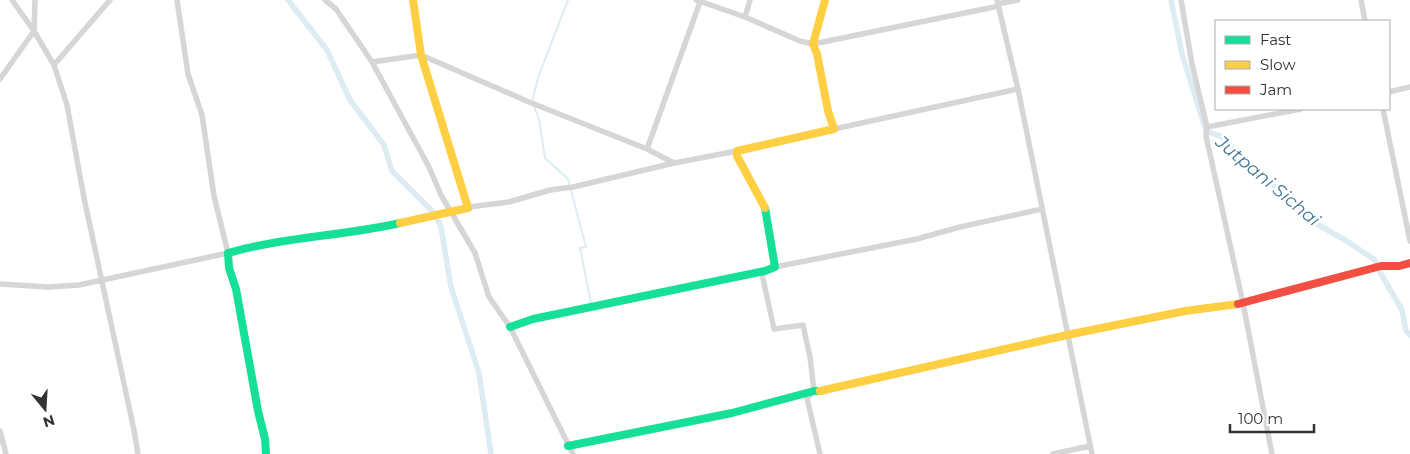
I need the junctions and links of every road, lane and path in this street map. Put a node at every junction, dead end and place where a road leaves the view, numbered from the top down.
1 (12, 0) edge
2 (35, 0) edge
3 (110, 0) edge
4 (177, 0) edge
5 (325, 0) edge
6 (413, 0) edge
7 (750, 0) edge
8 (825, 0) edge
9 (1018, 0) edge
10 (1181, 0) edge
11 (1361, 0) edge
12 (698, 1) edge
13 (998, 3) edge
14 (745, 17) junction
15 (1365, 20) edge
16 (34, 31) junction
17 (813, 44) junction
18 (421, 55) junction
19 (372, 62) junction
20 (54, 65) junction
21 (0, 79) edge
22 (1410, 87) edge
23 (1018, 89) junction
24 (1390, 92) edge
25 (1297, 110) edge
26 (1383, 110) edge
27 (1207, 127) junction
28 (834, 129) junction
29 (647, 149) junction
30 (737, 151) junction
31 (674, 163) junction
32 (471, 207) junction
33 (1042, 209) junction
34 (453, 211) junction
35 (1410, 241) edge
36 (228, 253) junction
37 (1410, 263) edge
38 (775, 267) junction
39 (765, 270) junction
40 (102, 280) junction
41 (0, 284) edge
42 (1243, 304) junction
43 (510, 328) junction
44 (1067, 336) junction
45 (814, 392) junction
46 (0, 431) edge
47 (568, 446) junction
48 (1090, 446) junction
49 (6, 454) edge
50 (138, 454) edge
51 (266, 454) edge
52 (573, 454) edge
53 (820, 454) edge
54 (1053, 454) edge
55 (1092, 454) edge
56 (1272, 454) edge

1 - 16 street
2 - 16 street
3 - 20 street
4 - 36 street
5 - 19 street
6 - 18 street
7 - 14 street
8 - 17 street
9 - 13 street
10 - 27 street
11 - 15 street
12 - 14 street
12 - 29 street
13 - 17 street
13 - 23 street
14 - 17 street
16 - 20 street
16 - 21 street
17 - 28 street
18 - 19 street
18 - 29 street
18 - 32 street
19 - 34 street
20 - 40 street
22 - 24 street
23 - 28 street
23 - 33 street
25 - 27 street
26 - 35 street
27 - 42 street
28 - 30 street
29 - 31 street
30 - 31 street
30 - 38 street
31 - 32 street
32 - 34 street
33 - 38 street
33 - 44 street
34 - 36 street
34 - 43 street
36 - 40 street
36 - 51 street
37 - 42 street
38 - 39 street
39 - 43 street
39 - 45 street
40 - 41 street
40 - 50 street
42 - 44 street
42 - 56 street
43 - 47 street
44 - 45 street
44 - 48 street
45 - 47 street
45 - 53 street
46 - 49 street
47 - 52 street
48 - 54 street
48 - 55 street

